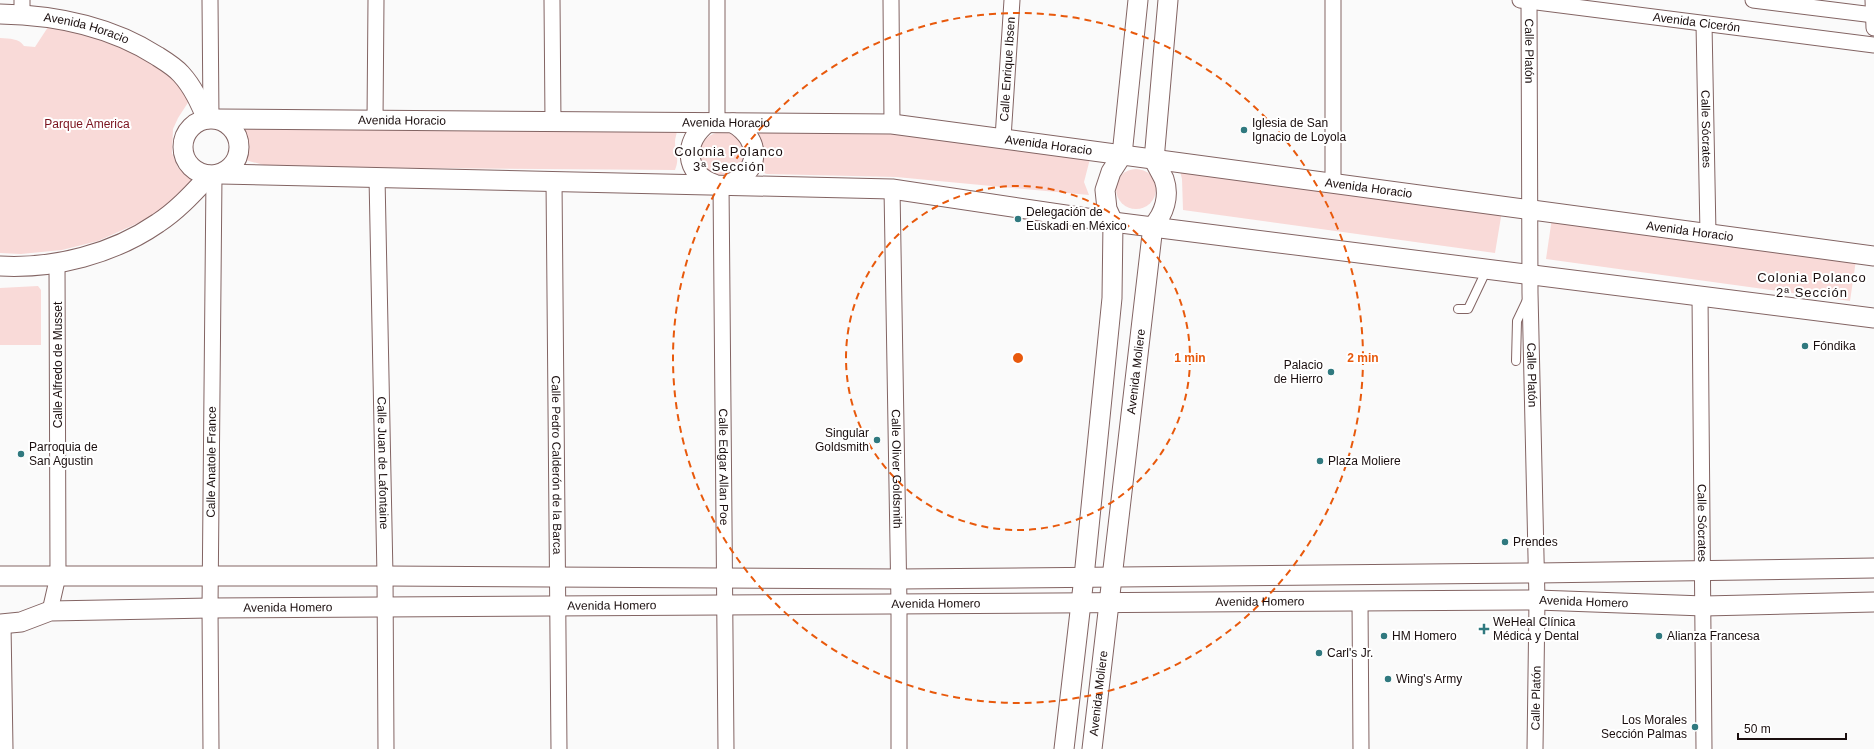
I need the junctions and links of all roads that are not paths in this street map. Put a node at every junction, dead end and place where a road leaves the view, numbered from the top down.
1 (210, 0) edge
2 (376, 0) edge
3 (552, 0) edge
4 (717, 0) edge
5 (891, 0) edge
6 (1012, 0) edge
7 (1138, 0) edge
8 (1168, 0) edge
9 (1333, 0) edge
10 (1526, 0) edge
11 (1753, 0) edge
12 (1873, 0) edge
13 (22, 7) edge
14 (0, 14) edge
15 (1874, 15) edge
16 (1704, 24) junction
17 (1874, 28) edge
18 (1874, 45) edge
19 (212, 119) junction
20 (375, 120) junction
21 (553, 122) junction
22 (719, 123) junction
23 (892, 124) junction
24 (1003, 138) junction
25 (1122, 155) junction
26 (1154, 160) junction
27 (215, 175) junction
28 (377, 177) junction
29 (554, 181) junction
30 (1333, 183) junction
31 (721, 184) junction
32 (892, 189) junction
33 (1529, 210) junction
34 (1113, 222) junction
35 (1153, 226) junction
36 (1708, 234) junction
37 (1874, 256) edge
38 (58, 262) junction
39 (0, 266) edge
40 (1487, 269) junction
41 (1530, 275) junction
42 (1530, 294) junction
43 (1700, 296) junction
44 (1458, 309) dead end
45 (1874, 318) edge
46 (1516, 361) dead end
47 (1874, 568) edge
48 (1702, 571) junction
49 (1537, 573) junction
50 (0, 576) edge
51 (58, 576) junction
52 (385, 576) junction
53 (210, 577) junction
54 (558, 577) junction
55 (1084, 577) junction
56 (1112, 577) junction
57 (725, 579) junction
58 (899, 579) junction
59 (1537, 600) junction
60 (1360, 601) junction
61 (1874, 602) edge
62 (1081, 603) junction
63 (1109, 603) junction
64 (899, 604) junction
65 (725, 605) junction
66 (558, 606) junction
67 (1704, 606) junction
68 (210, 608) junction
69 (385, 608) junction
70 (50, 611) junction
71 (2, 624) edge
72 (5, 749) edge
73 (211, 749) edge
74 (386, 749) edge
75 (559, 749) edge
76 (726, 749) edge
77 (899, 749) edge
78 (1064, 749) edge
79 (1092, 749) edge
80 (1361, 749) edge
81 (1536, 749) edge
82 (1704, 749) edge

1 - 19 street
2 - 20 street
3 - 21 street
4 - 22 street
5 - 23 street
6 - 24 street, Calle Enrique Ibsen
7 - 25 street
8 - 26 street
9 - 30 street
10 - 16 street, Avenida Cicerón
10 - 33 street, Calle Platón
11 - 15 street
12 - 15 street
13 - 14 street, Avenida Horacio
13 - 19 street, Avenida Horacio
15 - 17 street
16 - 18 street, Avenida Cicerón
16 - 36 street, Calle Sócrates
19 - 20 street, Avenida Horacio
19 - 27 street
19 - 27 street
20 - 21 street, Avenida Horacio
21 - 22 street, Avenida Horacio
22 - 23 street, Avenida Horacio
22 - 31 street
22 - 31 street
23 - 24 street, Avenida Horacio
24 - 25 street, Avenida Horacio
25 - 26 street, Avenida Horacio
25 - 34 street
26 - 30 street, Avenida Horacio
26 - 35 street, Avenida Moliere
27 - 28 street
27 - 38 street
27 - 53 street, Calle Anatole France
28 - 29 street
28 - 52 street, Calle Juan de Lafontaine
29 - 31 street
29 - 54 street, Calle Pedro Calderón de la Barca
30 - 33 street, Avenida Horacio
31 - 32 street
31 - 57 street, Calle Edgar Allan Poe
32 - 34 street
32 - 58 street, Calle Oliver Goldsmith
33 - 36 street, Avenida Horacio
33 - 41 street, Calle Platón
34 - 35 street
34 - 55 street
35 - 40 street
35 - 56 street, Avenida Moliere
36 - 37 street, Avenida Horacio
38 - 39 street
38 - 51 street, Calle Alfredo de Musset
40 - 41 street
40 - 44 lane
41 - 42 street, Calle Platón
41 - 43 street
42 - 46 lane
42 - 49 street, Calle Platón
43 - 45 street
43 - 48 street, Calle Sócrates
47 - 48 street, Avenida Homero
48 - 49 street, Avenida Homero
48 - 67 street, Calle Sócrates
49 - 56 street, Avenida Homero
49 - 59 street, Calle Platón
50 - 51 street, Avenida Homero
51 - 53 street, Avenida Homero
51 - 70 street, Calle Alfredo de Musset
52 - 53 street, Avenida Homero
52 - 54 street, Avenida Homero
52 - 69 street, Calle Juan de Lafontaine
53 - 68 street, Calle Anatole France
54 - 57 street, Avenida Homero
54 - 66 street, Calle Pedro Calderón de la Barca
55 - 56 street, Avenida Homero
55 - 58 street, Avenida Homero
55 - 62 street
56 - 63 street, Avenida Moliere
57 - 58 street, Avenida Homero
57 - 65 street, Calle Edgar Allan Poe
58 - 64 street, Calle Oliver Goldsmith
59 - 60 street, Avenida Homero
59 - 67 street, Avenida Homero
59 - 81 street, Calle Platón
60 - 63 street, Avenida Homero
60 - 80 street
61 - 67 street, Avenida Homero
62 - 63 street, Avenida Homero
62 - 64 street, Avenida Homero
62 - 78 street
63 - 79 street, Avenida Moliere
64 - 65 street, Avenida Homero
64 - 77 street, Calle Oliver Goldsmith
65 - 66 street, Avenida Homero
65 - 76 street, Calle Edgar Allan Poe
66 - 69 street, Avenida Homero
66 - 75 street, Calle Pedro Calderón de la Barca
67 - 82 street, Calle Sócrates
68 - 69 street, Avenida Homero
68 - 70 street, Avenida Homero
68 - 73 street, Calle Anatole France
69 - 74 street, Calle Juan de Lafontaine
70 - 71 street, Avenida Homero
71 - 72 street

